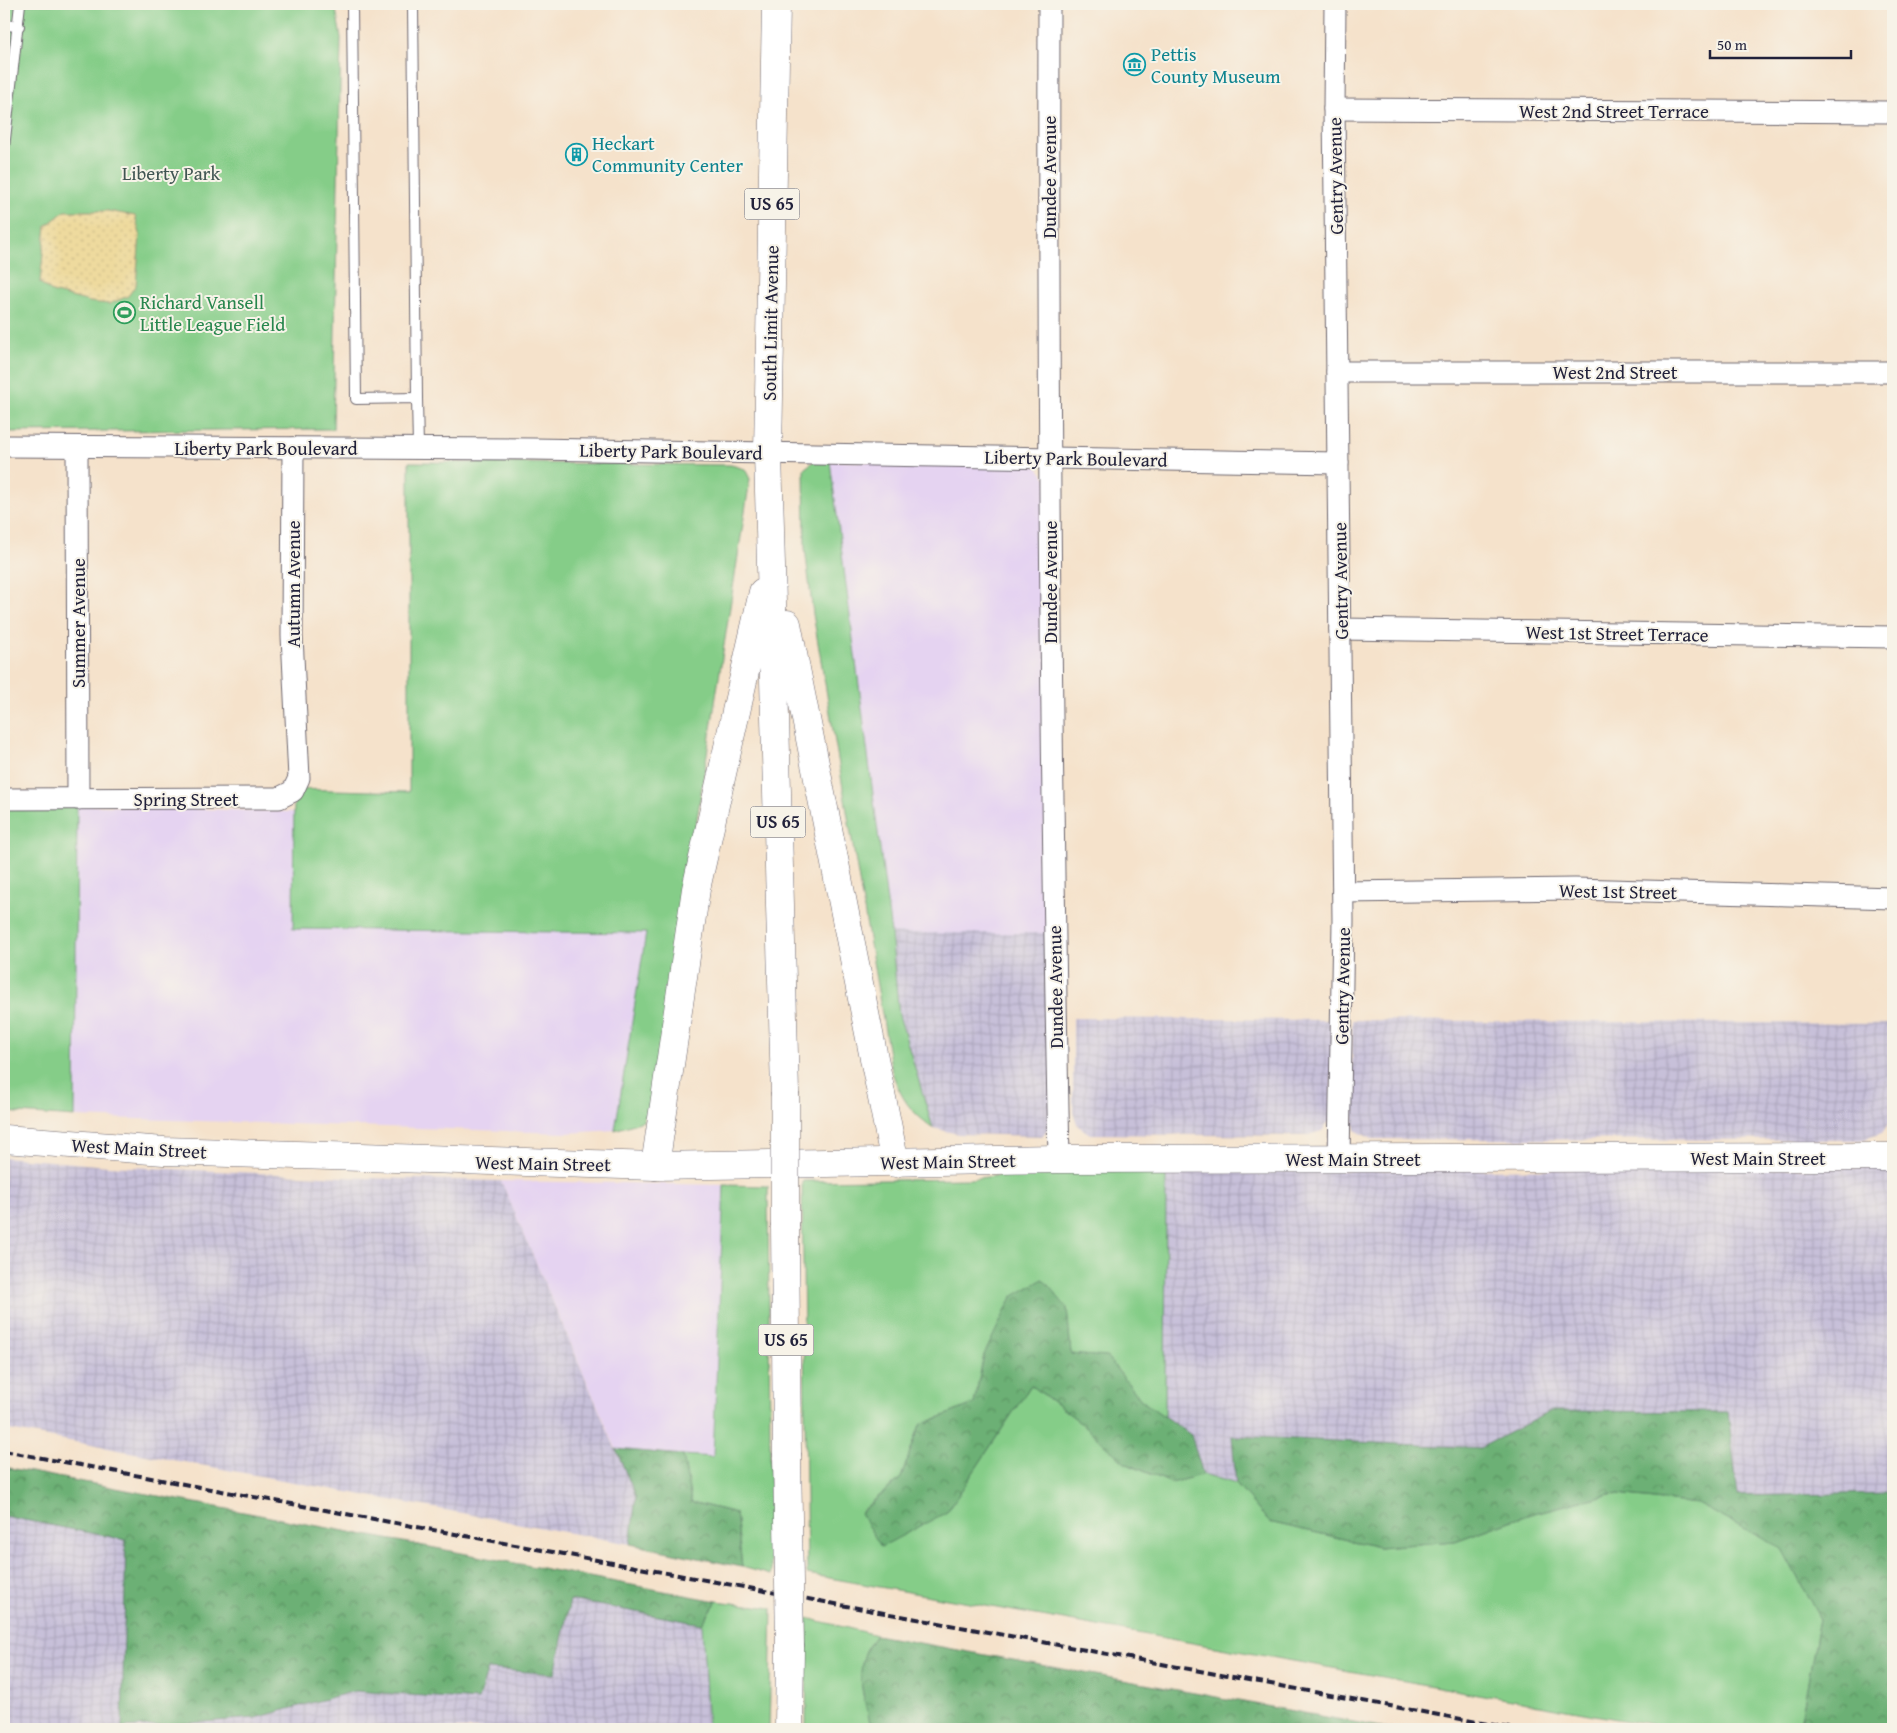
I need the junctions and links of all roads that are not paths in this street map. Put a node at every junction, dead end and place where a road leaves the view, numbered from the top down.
1 (20, 4) edge
2 (352, 4) edge
3 (776, 4) edge
4 (1049, 4) edge
5 (1335, 4) edge
6 (411, 5) edge
7 (4, 25) edge
8 (19, 26) junction
9 (1334, 109) junction
10 (1893, 112) edge
11 (4, 148) edge
12 (1337, 372) junction
13 (1893, 372) edge
14 (418, 398) junction
15 (4, 446) edge
16 (77, 447) junction
17 (293, 448) junction
18 (418, 448) junction
19 (768, 453) junction
20 (1049, 458) junction
21 (1338, 463) junction
22 (772, 551) junction
23 (1340, 629) junction
24 (1893, 637) edge
25 (296, 720) joint
26 (4, 799) edge
27 (78, 799) junction
28 (1343, 892) junction
29 (1893, 898) edge
30 (4, 1139) edge
31 (1893, 1157) edge
32 (1059, 1159) junction
33 (1339, 1159) junction
34 (895, 1163) junction
35 (655, 1166) junction
36 (789, 1729) edge

1 - 8 lane
2 - 14 lane
3 - 19 main road, South Limit Avenue / US 65
4 - 20 street, Dundee Avenue
5 - 9 street, Gentry Avenue
6 - 14 lane
7 - 8 lane
8 - 11 lane
9 - 10 street, West 2nd Street Terrace
9 - 12 street, Gentry Avenue
12 - 13 street, West 2nd Street
12 - 21 street, Gentry Avenue
14 - 18 lane
15 - 16 street, Liberty Park Boulevard
16 - 17 street, Liberty Park Boulevard
16 - 27 street, Summer Avenue
17 - 18 street, Liberty Park Boulevard
17 - 25 street, Autumn Avenue
18 - 19 street, Liberty Park Boulevard
19 - 20 street, Liberty Park Boulevard
19 - 22 main road, South Limit Avenue / US 65
20 - 21 street, Liberty Park Boulevard
20 - 32 street, Dundee Avenue
21 - 23 street, Gentry Avenue
22 - 34 main road
22 - 35 main road
22 - 36 main road, US 65, bridge
23 - 24 street, West 1st Street Terrace
23 - 28 street, Gentry Avenue
25 - 27 street, Spring Street
26 - 27 street, Spring Street
28 - 29 street, West 1st Street
28 - 33 street, Gentry Avenue
30 - 35 main road, West Main Street
31 - 33 main road, West Main Street
32 - 33 main road, West Main Street
32 - 34 main road, West Main Street
34 - 35 main road, West Main Street

